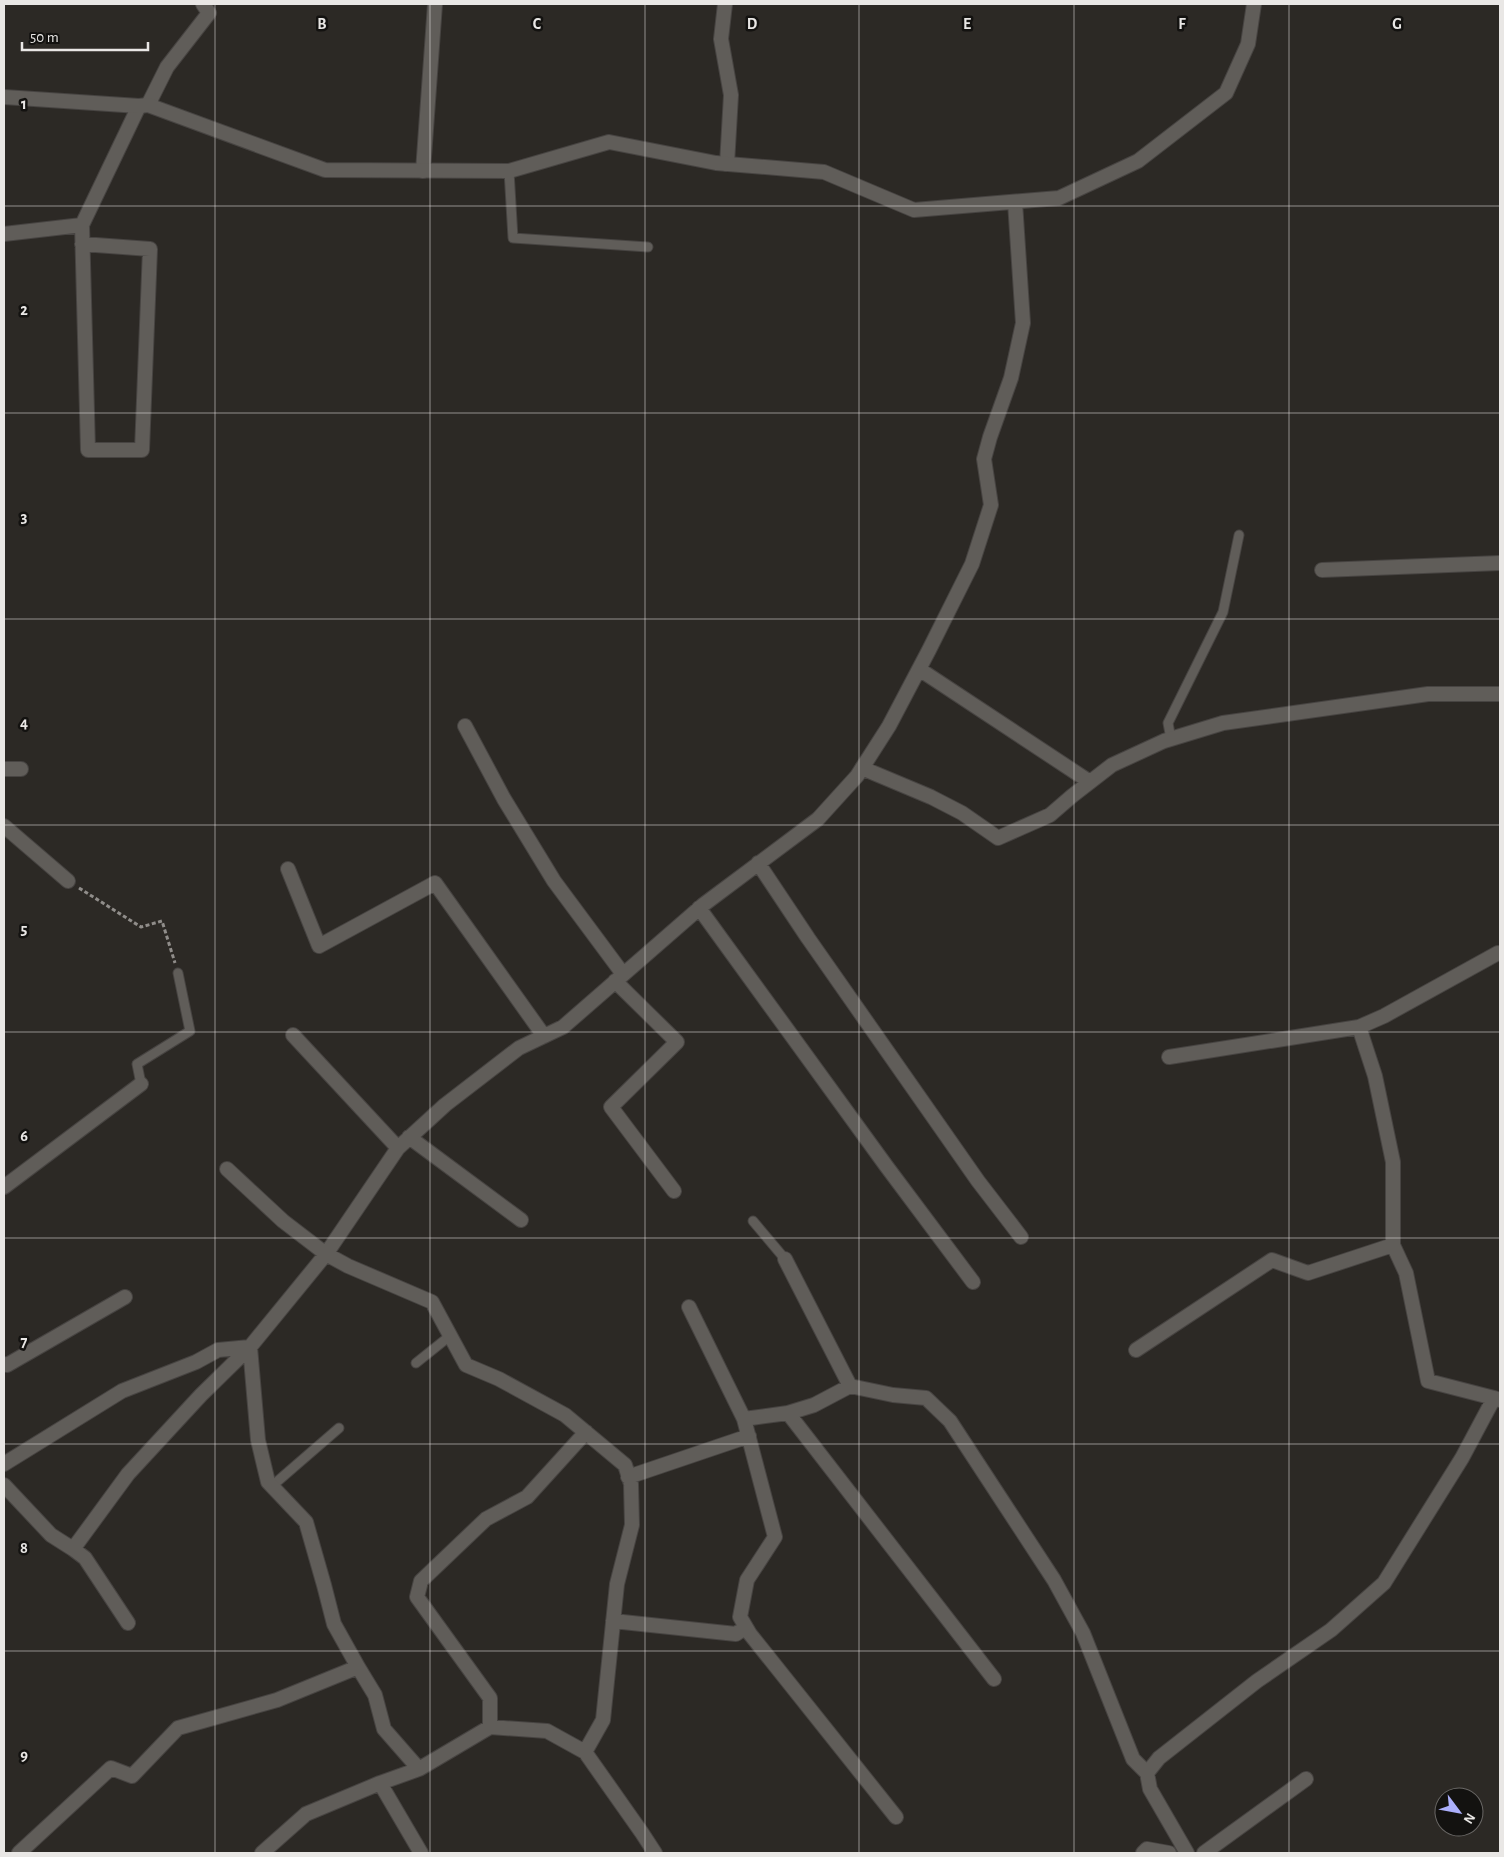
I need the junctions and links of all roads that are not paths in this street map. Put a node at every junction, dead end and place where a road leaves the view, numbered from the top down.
1 (203, 4) edge
2 (435, 4) edge
3 (725, 4) edge
4 (1254, 4) edge
5 (4, 97) edge
6 (143, 106) junction
7 (727, 164) junction
8 (423, 171) junction
9 (509, 171) junction
10 (1015, 202) junction
11 (82, 225) junction
12 (4, 234) edge
13 (82, 244) junction
14 (648, 247) dead end
15 (1239, 535) dead end
16 (1500, 563) edge
17 (1322, 570) dead end
18 (919, 669) junction
19 (1500, 694) edge
20 (465, 726) dead end
21 (1171, 739) junction
22 (862, 768) junction
23 (20, 769) dead end
24 (4, 770) edge
25 (1090, 782) junction
26 (4, 826) edge
27 (758, 863) junction
28 (288, 869) dead end
29 (68, 881) road end
30 (699, 908) junction
31 (1498, 953) dead end
32 (178, 973) road end
33 (619, 977) junction
34 (1359, 1028) junction
35 (293, 1035) dead end
36 (544, 1036) junction
37 (1170, 1057) dead end
38 (141, 1084) joint
39 (409, 1137) junction
40 (398, 1148) junction
41 (228, 1169) dead end
42 (4, 1187) edge
43 (674, 1191) dead end
44 (521, 1220) dead end
45 (753, 1221) dead end
46 (1021, 1236) dead end
47 (1393, 1245) junction
48 (326, 1254) junction
49 (785, 1259) joint
50 (973, 1282) dead end
51 (124, 1297) dead end
52 (689, 1307) dead end
53 (451, 1335) junction
54 (250, 1347) junction
55 (1136, 1350) dead end
56 (416, 1363) dead end
57 (4, 1364) edge
58 (850, 1386) junction
59 (1497, 1399) edge
60 (788, 1412) junction
61 (744, 1419) junction
62 (339, 1428) dead end
63 (586, 1432) junction
64 (748, 1436) junction
65 (4, 1464) edge
66 (628, 1477) junction
67 (4, 1485) edge
68 (272, 1486) junction
69 (73, 1549) junction
70 (613, 1621) junction
71 (128, 1623) dead end
72 (746, 1627) junction
73 (358, 1667) junction
74 (994, 1679) dead end
75 (490, 1727) junction
76 (585, 1752) junction
77 (419, 1769) junction
78 (1147, 1773) junction
79 (1306, 1779) dead end
80 (380, 1783) junction
81 (896, 1817) dead end
82 (19, 1853) edge
83 (262, 1853) edge
84 (422, 1853) edge
85 (655, 1853) edge
86 (1143, 1853) edge
87 (1169, 1853) edge
88 (1187, 1853) edge
89 (1204, 1853) edge

1 - 6 street
2 - 8 street
3 - 7 street
4 - 10 street
5 - 6 street
6 - 8 street
6 - 11 street
7 - 9 street
7 - 10 street
8 - 9 street
9 - 14 lane
10 - 18 street
11 - 12 street
11 - 13 street
13 - 13 street
15 - 21 lane
16 - 17 street
18 - 22 street
18 - 25 street
19 - 21 street
20 - 33 street
21 - 25 street
22 - 25 street
22 - 27 street
23 - 24 street
26 - 29 street
27 - 30 street
27 - 46 street
28 - 36 street
30 - 33 street
30 - 50 street
31 - 34 street
32 - 38 lane
33 - 36 street
33 - 43 street
34 - 37 street
34 - 47 street
35 - 40 street
36 - 39 street
38 - 42 street
39 - 40 street
39 - 44 street
40 - 48 street
41 - 48 street
45 - 49 lane
47 - 55 street
47 - 59 street
48 - 53 street
48 - 54 street
49 - 58 street
51 - 57 street
52 - 61 street
53 - 56 lane
53 - 63 street
54 - 65 street
54 - 68 street
54 - 69 street
58 - 60 street
58 - 78 street
59 - 78 street
60 - 61 street
60 - 74 street
61 - 64 street
62 - 68 lane
63 - 66 street
63 - 75 street
64 - 66 street
64 - 72 street
66 - 70 street
67 - 69 street
68 - 73 street
69 - 71 street
70 - 72 street
70 - 76 street
72 - 81 street
73 - 77 street
73 - 82 street
75 - 76 street
75 - 77 street
76 - 85 street
77 - 80 street
78 - 88 street
79 - 89 street
80 - 83 street
80 - 84 street
86 - 87 street

